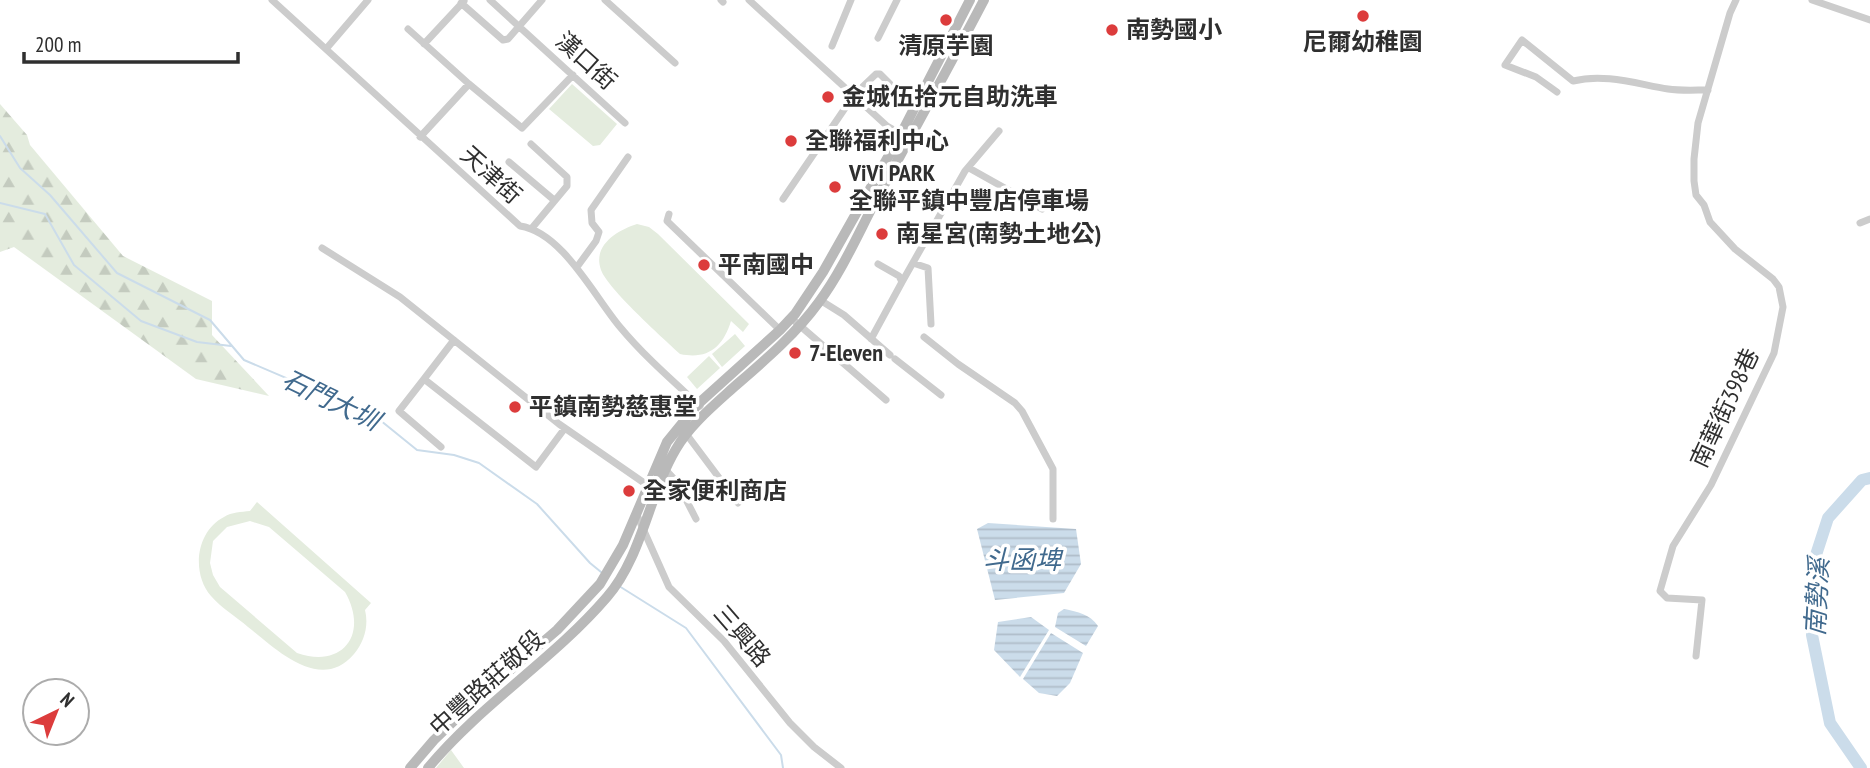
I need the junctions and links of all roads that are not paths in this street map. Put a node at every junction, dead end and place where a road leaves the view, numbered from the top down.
1 (272, 0) edge
2 (368, 0) edge
3 (490, 0) edge
4 (542, 0) edge
5 (605, 0) edge
6 (749, 0) edge
7 (851, 0) edge
8 (897, 0) edge
9 (970, 0) edge
10 (984, 0) edge
11 (1736, 0) edge
12 (1812, 0) edge
13 (463, 2) edge
14 (1870, 20) edge
15 (519, 26) junction
16 (408, 29) dead end
17 (878, 38) dead end
18 (424, 44) junction
19 (832, 46) dead end
20 (326, 49) junction
21 (675, 63) dead end
22 (573, 75) junction
23 (468, 84) junction
24 (1708, 90) junction
25 (897, 91) dead end
26 (1557, 92) dead end
27 (854, 95) junction
28 (625, 123) dead end
29 (999, 131) dead end
30 (901, 134) junction
31 (420, 137) junction
32 (531, 144) dead end
33 (628, 157) dead end
34 (509, 162) dead end
35 (969, 168) junction
36 (554, 200) junction
37 (783, 200) dead end
38 (1042, 209) dead end
39 (669, 214) dead end
40 (1870, 219) edge
41 (1860, 223) dead end
42 (532, 228) junction
43 (322, 248) dead end
44 (913, 263) junction
45 (878, 264) dead end
46 (576, 267) junction
47 (902, 282) junction
48 (820, 300) junction
49 (791, 318) junction
50 (931, 324) dead end
51 (800, 326) junction
52 (780, 330) junction
53 (924, 337) dead end
54 (871, 339) junction
55 (454, 340) junction
56 (424, 379) junction
57 (941, 395) dead end
58 (886, 400) dead end
59 (702, 408) junction
60 (565, 428) junction
61 (687, 435) junction
62 (442, 447) dead end
63 (664, 469) junction
64 (651, 488) junction
65 (738, 503) dead end
66 (636, 513) junction
67 (696, 519) dead end
68 (1052, 519) dead end
69 (642, 527) junction
70 (1696, 656) dead end
71 (410, 768) edge
72 (428, 768) edge
73 (841, 768) edge

1 - 20 street, 天津街
2 - 20 street
3 - 15 street, 漢口街
4 - 15 street
5 - 21 street
6 - 27 street
7 - 19 street
8 - 17 street
9 - 30 main road
10 - 48 main road
11 - 24 street, 南華街398巷
12 - 14 street
13 - 15 street
13 - 18 street
15 - 22 street, 漢口街
16 - 18 street
18 - 23 street
20 - 31 street, 天津街
22 - 23 street
22 - 28 street, 漢口街
23 - 31 street
24 - 26 street
24 - 70 street, 南華街398巷
25 - 27 street
27 - 30 street
27 - 37 street
29 - 35 street
30 - 49 main road
31 - 42 street, 天津街
32 - 36 street
33 - 46 street
34 - 36 street
35 - 38 street
35 - 44 street
36 - 42 street
39 - 52 street
40 - 41 street
42 - 46 street, 天津街
43 - 55 street
44 - 47 street
44 - 50 street
45 - 47 street
46 - 59 street, 天津街
47 - 54 street
48 - 51 main road
48 - 54 street
49 - 51 street
49 - 52 main road
51 - 58 street
51 - 59 main road
52 - 59 main road
53 - 68 street
54 - 57 street
55 - 56 street
55 - 60 street
56 - 60 street
56 - 62 street
59 - 61 main road
59 - 64 main road
60 - 64 street
61 - 63 main road
61 - 65 street
63 - 64 main road
63 - 67 street
64 - 66 main road, 中豐路莊敬段
64 - 69 main road, 中豐路莊敬段
66 - 69 street, 三興路
66 - 71 main road, 中豐路莊敬段
69 - 72 main road, 中豐路莊敬段
69 - 73 street, 三興路

